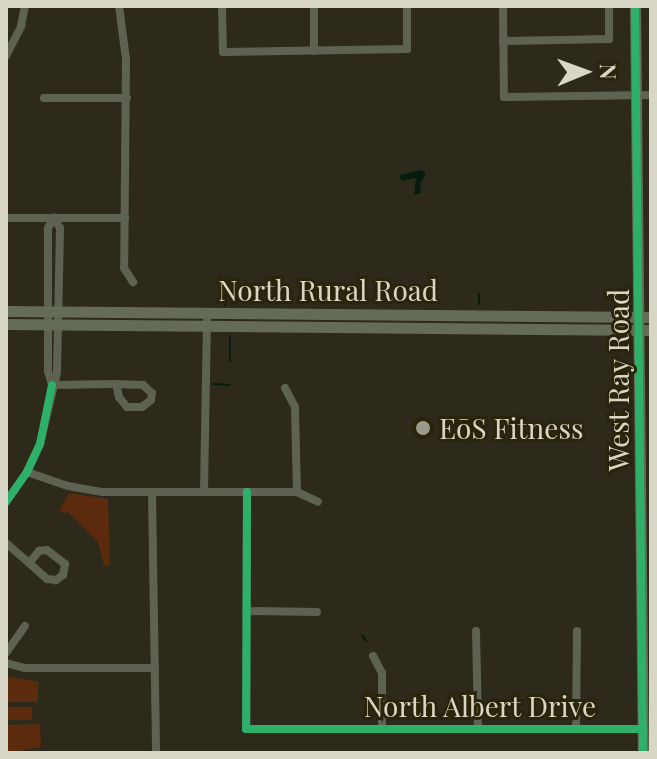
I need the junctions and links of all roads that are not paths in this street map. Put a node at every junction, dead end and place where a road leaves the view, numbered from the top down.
1 (25, 6) edge
2 (119, 6) edge
3 (222, 6) edge
4 (314, 6) edge
5 (407, 6) edge
6 (503, 6) edge
7 (609, 6) edge
8 (635, 6) edge
9 (503, 41) junction
10 (314, 51) junction
11 (6, 56) edge
12 (651, 95) edge
13 (636, 96) junction
14 (44, 98) dead end
15 (127, 98) junction
16 (6, 218) edge
17 (54, 218) junction
18 (125, 218) junction
19 (133, 282) dead end
20 (6, 311) edge
21 (53, 312) junction
22 (207, 313) junction
23 (647, 317) edge
24 (6, 324) edge
25 (53, 325) junction
26 (206, 327) junction
27 (647, 330) edge
28 (116, 384) dead end
29 (52, 385) junction
30 (285, 388) dead end
31 (27, 472) junction
32 (204, 491) junction
33 (247, 492) junction
34 (297, 492) junction
35 (152, 493) junction
36 (6, 502) edge
37 (318, 502) dead end
38 (6, 543) edge
39 (646, 553) edge
40 (29, 563) dead end
41 (246, 611) junction
42 (317, 612) dead end
43 (25, 626) dead end
44 (476, 631) dead end
45 (577, 631) dead end
46 (6, 653) edge
47 (373, 656) dead end
48 (6, 663) edge
49 (155, 668) junction
50 (316, 715) dead end
51 (478, 727) junction
52 (317, 728) junction
53 (382, 728) junction
54 (576, 728) junction
55 (643, 729) junction
56 (156, 753) edge
57 (643, 753) edge

1 - 11 street
2 - 15 street
3 - 10 street
4 - 10 street
5 - 10 street
6 - 9 street
7 - 9 street
8 - 13 main road, West Ray Road
9 - 13 street
12 - 13 street
13 - 23 main road, West Ray Road
14 - 15 street
15 - 18 street
16 - 17 street
17 - 18 street
17 - 21 street
18 - 19 street
20 - 21 main road, North Rural Road
21 - 22 main road, North Rural Road
21 - 25 street
22 - 23 main road, North Rural Road
22 - 26 street
23 - 27 main road, West Ray Road
24 - 25 main road, North Rural Road
25 - 26 main road, North Rural Road
25 - 29 street
26 - 27 main road, North Rural Road
26 - 32 street
27 - 39 main road, West Ray Road
28 - 29 street
29 - 31 street
30 - 34 street
31 - 35 street
31 - 36 street
32 - 33 street
32 - 35 street
33 - 34 street
33 - 41 street
34 - 37 street
35 - 49 street
38 - 40 street
39 - 55 main road, West Ray Road
41 - 42 street
41 - 52 street, North Albert Drive
43 - 46 street
44 - 51 street
45 - 54 street
47 - 53 street
48 - 49 street
49 - 56 street
50 - 52 street
51 - 53 street, North Albert Drive
51 - 54 street, North Albert Drive
52 - 53 street, North Albert Drive
54 - 55 street, North Albert Drive
55 - 57 main road, West Ray Road

